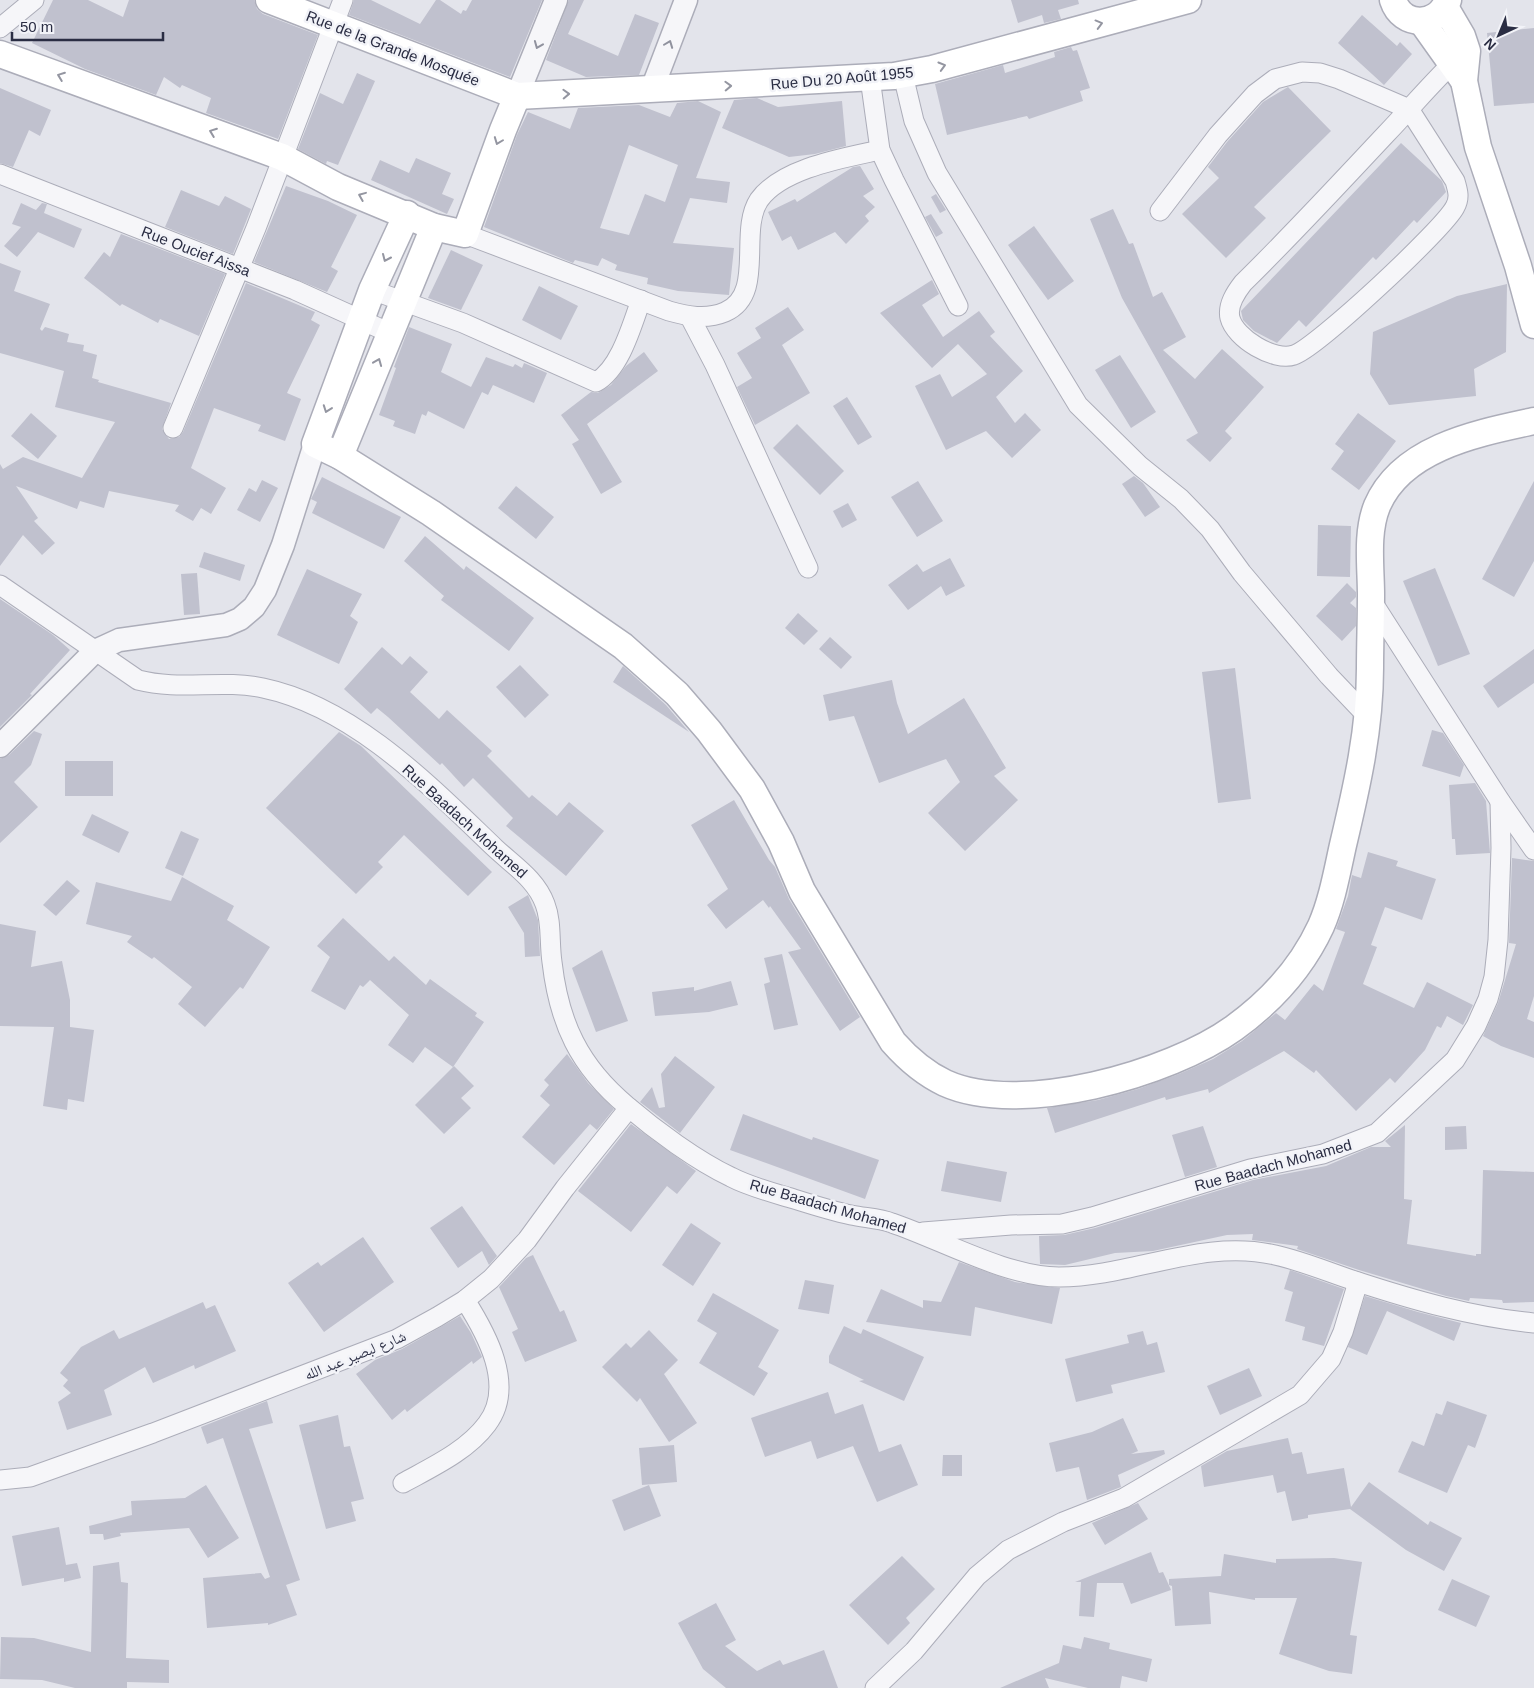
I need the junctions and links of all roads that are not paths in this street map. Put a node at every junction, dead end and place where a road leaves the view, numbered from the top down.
1 (34, 0) edge
2 (269, 0) edge
3 (343, 0) edge
4 (556, 0) edge
5 (686, 0) edge
6 (1188, 0) edge
7 (1393, 0) edge
8 (1446, 4) edge
9 (1422, 22) junction
10 (332, 26) junction
11 (0, 28) edge
12 (0, 54) edge
13 (1461, 65) junction
14 (903, 75) junction
15 (870, 78) junction
16 (652, 89) junction
17 (517, 96) junction
18 (1410, 109) junction
19 (880, 150) junction
20 (282, 157) junction
21 (0, 174) edge
22 (1160, 211) dead end
23 (407, 214) junction
24 (434, 227) junction
25 (465, 234) junction
26 (240, 268) junction
27 (372, 290) junction
28 (641, 300) junction
29 (403, 302) junction
30 (958, 306) dead end
31 (690, 317) junction
32 (360, 320) junction
33 (1534, 326) edge
34 (390, 333) junction
35 (1534, 421) edge
36 (173, 428) dead end
37 (315, 444) junction
38 (340, 456) junction
39 (808, 568) dead end
40 (0, 585) edge
41 (1371, 600) junction
42 (95, 651) junction
43 (1369, 718) junction
44 (0, 746) edge
45 (1500, 801) junction
46 (1534, 850) edge
47 (629, 1108) junction
48 (916, 1232) junction
49 (1358, 1282) junction
50 (465, 1300) junction
51 (1534, 1323) edge
52 (0, 1480) edge
53 (403, 1483) dead end
54 (875, 1688) edge

1 - 11 street
2 - 10 main road, Rue de la Grande Mosquée
3 - 10 street
4 -> 17 street
16 -> 5 street
14 -> 6 main road, Rue Du 20 Août 1955
7 - 9 main road
8 - 9 main road
8 - 13 main road
9 - 13 main road
10 - 17 main road, Rue de la Grande Mosquée
10 - 20 street
20 -> 12 main road
13 - 18 street
13 - 33 main road
14 - 15 main road, Rue Du 20 Août 1955
14 - 43 street
16 -> 15 main road, Rue Du 20 Août 1955
15 - 19 street
17 -> 16 main road, Rue Du 20 Août 1955
17 -> 25 main road
18 - 18 street
18 - 22 street
19 - 30 street
19 - 31 street
23 -> 20 main road
20 - 26 street
21 - 26 street, Rue Oucief Aissa
23 - 24 main road
23 -> 27 main road
24 - 25 main road
24 - 29 main road
25 - 28 street
26 - 32 street, Rue Oucief Aissa
26 - 36 street
27 - 29 street
27 - 32 main road
28 - 29 street
28 - 31 street
29 - 34 main road
31 - 39 street
32 - 34 street, Rue Oucief Aissa
32 -> 37 main road
38 -> 34 main road
35 - 41 main road
37 - 38 main road
37 - 42 street
38 - 43 main road
40 - 42 street, Rue Baadach Mohamed
41 - 43 main road
41 - 45 street
42 - 44 street
42 - 47 street, Rue Baadach Mohamed
45 - 46 street
45 - 48 street, Rue Baadach Mohamed
47 - 48 street, Rue Baadach Mohamed
47 - 50 street, شارع لبصير عبد الله
48 - 49 street, Rue Baadach Mohamed
49 - 51 street, Rue Baadach Mohamed
49 - 54 street
50 - 52 street, شارع لبصير عبد الله
50 - 53 street

